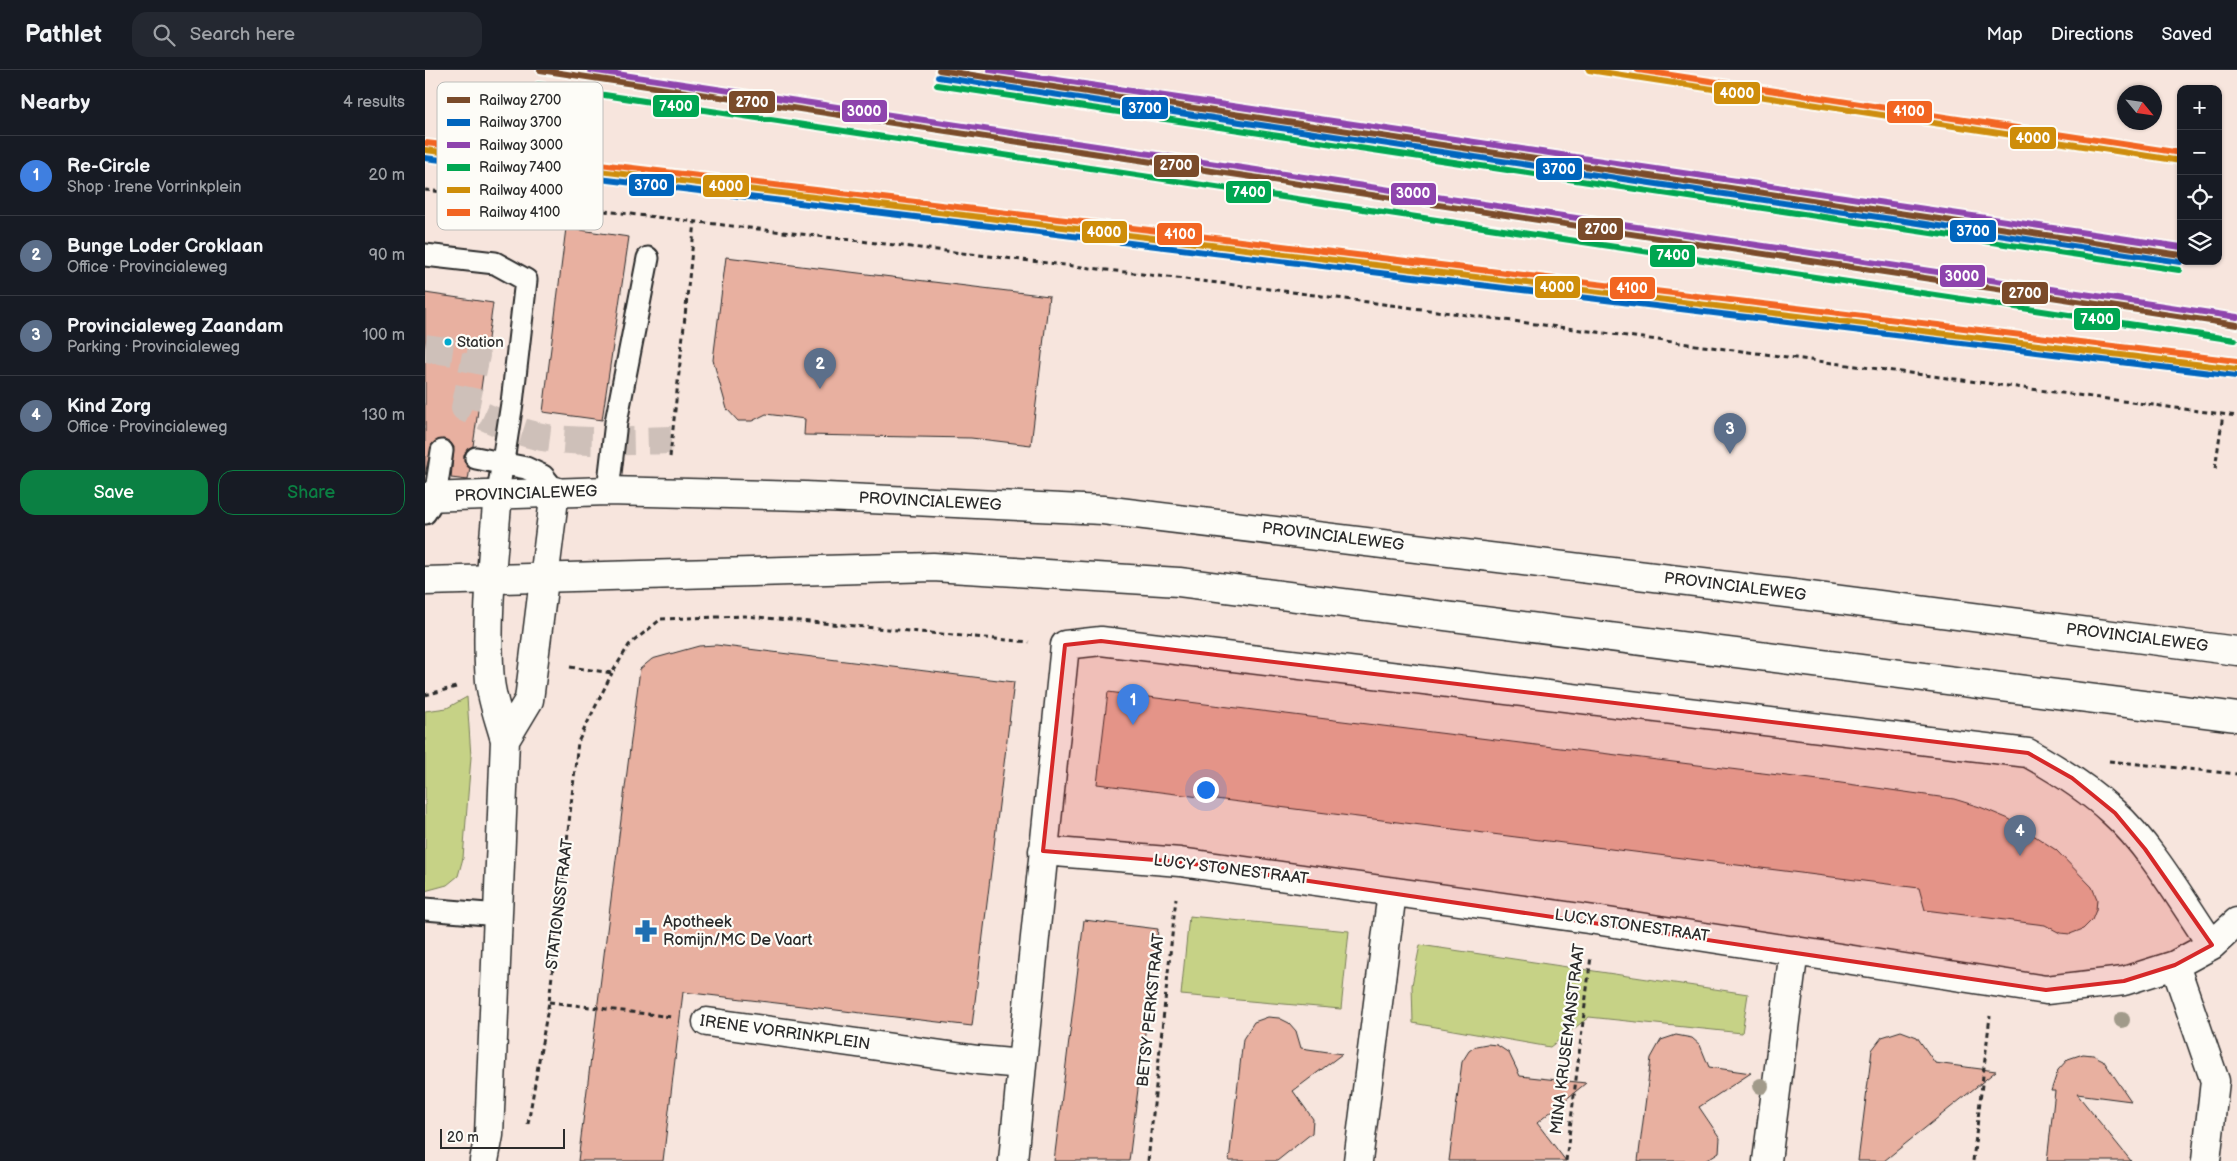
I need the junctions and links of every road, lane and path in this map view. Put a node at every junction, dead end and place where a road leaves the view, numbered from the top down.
1 (603, 211) edge
2 (695, 222) junction
3 (425, 255) edge
4 (648, 258) dead end
5 (2223, 414) junction
6 (2237, 416) edge
7 (671, 440) dead end
8 (442, 451) dead end
9 (476, 458) dead end
10 (502, 464) junction
11 (2215, 469) dead end
12 (555, 491) junction
13 (608, 491) junction
14 (498, 494) junction
15 (428, 502) edge
16 (545, 578) junction
17 (491, 580) junction
18 (425, 581) edge
19 (1065, 646) junction
20 (2237, 651) edge
21 (533, 661) junction
22 (612, 673) junction
23 (2237, 717) edge
24 (505, 740) junction
25 (2105, 760) dead end
26 (2237, 774) edge
27 (1043, 851) junction
28 (1180, 862) junction
29 (1392, 892) junction
30 (425, 909) edge
31 (499, 915) junction
32 (1595, 920) junction
33 (2237, 922) edge
34 (2212, 944) junction
35 (1794, 950) junction
36 (2175, 965) junction
37 (1994, 984) junction
38 (549, 1002) junction
39 (707, 1022) joint
40 (1021, 1064) junction
41 (527, 1132) dead end
42 (484, 1161) edge
43 (1013, 1161) edge
44 (1147, 1161) edge
45 (1358, 1161) edge
46 (1566, 1161) edge
47 (1767, 1161) edge
48 (1973, 1161) edge
49 (2206, 1161) edge

1 - 2 path
2 - 5 path
2 - 7 path
3 - 10 lane
4 - 13 lane
5 - 6 path
5 - 11 path
8 - 15 lane
9 - 10 lane
10 - 12 lane
10 - 14 lane
12 - 13 street, PROVINCIALEWEG
12 - 14 street, PROVINCIALEWEG
12 - 16 street
13 - 20 street, PROVINCIALEWEG
14 - 15 street, PROVINCIALEWEG
14 - 17 street
16 - 17 street
16 - 21 street
16 - 23 street
17 - 18 street
17 - 24 street
19 - 22 path, STATIONSSTRAAT
19 - 27 street
19 - 34 street
21 - 22 path
21 - 24 street
22 - 38 path, STATIONSSTRAAT
24 - 31 street
25 - 26 path
27 - 28 street, LUCY STONESTRAAT
27 - 40 street
28 - 29 street, LUCY STONESTRAAT
28 - 44 path, BETSY PERKSTRAAT
29 - 32 street, LUCY STONESTRAAT
29 - 45 street
30 - 31 lane
31 - 42 street
32 - 35 street, LUCY STONESTRAAT
32 - 46 path, MINA KRUSEMANSTRAAT
33 - 34 street, LUCY STONESTRAAT
34 - 36 street, LUCY STONESTRAAT
35 - 37 street, LUCY STONESTRAAT
35 - 47 street
36 - 37 street, LUCY STONESTRAAT
36 - 49 street
37 - 48 path
38 - 39 path, IRENE VORRINKPLEIN
38 - 41 path, STATIONSSTRAAT
39 - 40 street, IRENE VORRINKPLEIN
40 - 43 street

